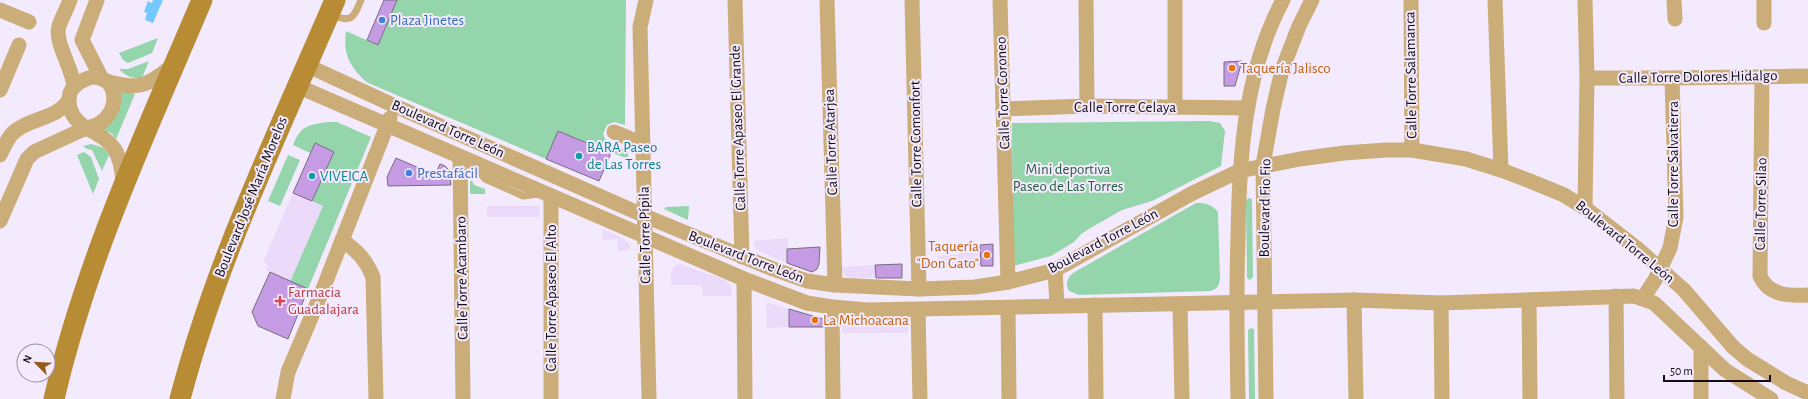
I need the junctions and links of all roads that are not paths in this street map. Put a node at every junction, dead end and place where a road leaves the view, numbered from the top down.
1 (70, 0) edge
2 (97, 0) edge
3 (202, 0) edge
4 (361, 0) edge
5 (646, 0) edge
6 (735, 0) edge
7 (827, 0) edge
8 (912, 0) edge
9 (1000, 0) edge
10 (1086, 0) edge
11 (1175, 0) edge
12 (1269, 0) edge
13 (1283, 0) edge
14 (1312, 0) edge
15 (1411, 0) edge
16 (1496, 0) edge
17 (1585, 0) edge
18 (1674, 0) edge
19 (1764, 0) edge
20 (334, 6) edge
21 (0, 10) edge
22 (1275, 14) junction
23 (1675, 19) dead end
24 (29, 22) dead end
25 (1764, 23) dead end
26 (19, 45) dead end
27 (175, 63) junction
28 (306, 65) junction
29 (1762, 76) junction
30 (1808, 76) edge
31 (1587, 78) junction
32 (1672, 78) junction
33 (104, 80) junction
34 (297, 86) junction
35 (0, 90) edge
36 (72, 93) junction
37 (395, 106) junction
38 (1087, 106) junction
39 (1175, 106) junction
40 (1247, 108) junction
41 (1003, 109) junction
42 (387, 126) junction
43 (86, 128) junction
44 (614, 132) dead end
45 (643, 144) junction
46 (1412, 150) junction
47 (0, 155) edge
48 (466, 159) junction
49 (1264, 165) junction
50 (1501, 170) junction
51 (1239, 171) junction
52 (124, 186) junction
53 (547, 195) junction
54 (1585, 208) junction
55 (645, 216) junction
56 (0, 221) edge
57 (645, 236) junction
58 (342, 240) junction
59 (742, 257) junction
60 (1055, 270) junction
61 (1660, 270) junction
62 (744, 279) junction
63 (1008, 282) junction
64 (835, 285) junction
65 (919, 289) junction
66 (1808, 295) edge
67 (1616, 296) junction
68 (1643, 298) junction
69 (1354, 300) junction
70 (1529, 301) junction
71 (1236, 302) junction
72 (1264, 303) junction
73 (1441, 303) junction
74 (1057, 305) junction
75 (1180, 305) junction
76 (1095, 306) junction
77 (832, 307) junction
78 (1008, 308) junction
79 (918, 310) junction
80 (1701, 347) junction
81 (1808, 393) edge
82 (54, 399) edge
83 (180, 399) edge
84 (283, 399) edge
85 (376, 399) edge
86 (463, 399) edge
87 (551, 399) edge
88 (649, 399) edge
89 (745, 399) edge
90 (833, 399) edge
91 (920, 399) edge
92 (1009, 399) edge
93 (1096, 399) edge
94 (1182, 399) edge
95 (1238, 399) edge
96 (1266, 399) edge
97 (1356, 399) edge
98 (1442, 399) edge
99 (1530, 399) edge
100 (1617, 399) edge
101 (1700, 399) edge
102 (1770, 399) edge

1 - 36 street
2 - 33 street
3 - 27 main road
4 - 20 lane
5 - 45 street, Calle Torre Pípila
6 - 59 street, Calle Torre Apaseo El Grande
7 - 64 street, Calle Torre Atarjea
8 - 65 street, Calle Torre Comonfort
9 - 41 street, Calle Torre Coroneo
10 - 38 street
11 - 39 street
12 - 22 street
13 - 22 street, Boulevard Fio Fio
14 - 49 street, Boulevard Fio Fio
15 - 46 street, Calle Torre Salamanca
16 - 50 street
17 - 31 street
18 - 23 street
19 - 25 street
20 - 28 main road, Boulevard José María Morelos
21 - 24 street
22 - 40 street, Boulevard Fio Fio
26 - 35 street
27 - 33 street
27 - 52 main road
28 - 34 main road, Boulevard José María Morelos
28 - 37 street, Boulevard Torre León
29 - 30 street, Calle Torre Dolores Hidalgo
29 - 32 street, Calle Torre Dolores Hidalgo
29 - 66 street, Calle Torre Silao
31 - 32 street, Calle Torre Dolores Hidalgo
31 - 54 street
32 - 61 street, Calle Torre Salvatierra
33 - 36 street
33 - 43 street
34 - 42 street, Boulevard Torre León
34 - 83 main road, Boulevard José María Morelos
36 - 43 street
36 - 47 street
37 - 42 street
37 - 55 street, Boulevard Torre León
38 - 39 street, Calle Torre Celaya
38 - 41 street, Calle Torre Celaya
39 - 40 street, Calle Torre Celaya
40 - 51 street, Boulevard Fio Fio
41 - 63 street, Calle Torre Coroneo
42 - 48 street, Boulevard Torre León
42 - 58 street
43 - 52 street
43 - 56 street
44 - 45 street
45 - 55 street, Calle Torre Pípila
46 - 49 street, Boulevard Torre León
46 - 50 street, Boulevard Torre León
48 - 53 street, Boulevard Torre León
48 - 86 street, Calle Torre Acambaro
49 - 51 street, Boulevard Torre León
49 - 72 street, Boulevard Fio Fio
50 - 54 street, Boulevard Torre León
51 - 60 street, Boulevard Torre León
51 - 71 street, Boulevard Fio Fio
52 - 82 main road
53 - 57 street, Boulevard Torre León
53 - 87 street, Calle Torre Apaseo El Alto
54 - 61 street, Boulevard Torre León
55 - 57 street, Calle Torre Pípila
55 - 59 street, Boulevard Torre León
57 - 62 street, Boulevard Torre León
57 - 88 street, Calle Torre Pípila
58 - 84 street
58 - 85 street
59 - 64 street, Boulevard Torre León
60 - 63 street, Boulevard Torre León
60 - 74 street
61 - 68 street, Calle Torre Salvatierra
61 - 81 street, Boulevard Torre León
62 - 77 street, Boulevard Torre León
62 - 89 street
63 - 65 street, Boulevard Torre León
64 - 65 street, Boulevard Torre León
67 - 68 street, Boulevard Torre León
67 - 70 street, Boulevard Torre León
67 - 100 street
68 - 80 street, Boulevard Torre León
69 - 72 street, Boulevard Torre León
69 - 73 street, Boulevard Torre León
69 - 97 street
70 - 73 street, Boulevard Torre León
70 - 99 street
71 - 72 street, Boulevard Torre León
71 - 75 street, Boulevard Torre León
71 - 95 street, Boulevard Fio Fio
72 - 96 street, Boulevard Fio Fio
73 - 98 street
74 - 76 street, Boulevard Torre León
74 - 78 street, Boulevard Torre León
75 - 76 street, Boulevard Torre León
75 - 94 street
76 - 93 street
77 - 79 street, Boulevard Torre León
77 - 90 street
78 - 79 street, Boulevard Torre León
78 - 92 street
79 - 91 street
80 - 101 street
80 - 102 street, Boulevard Torre León

